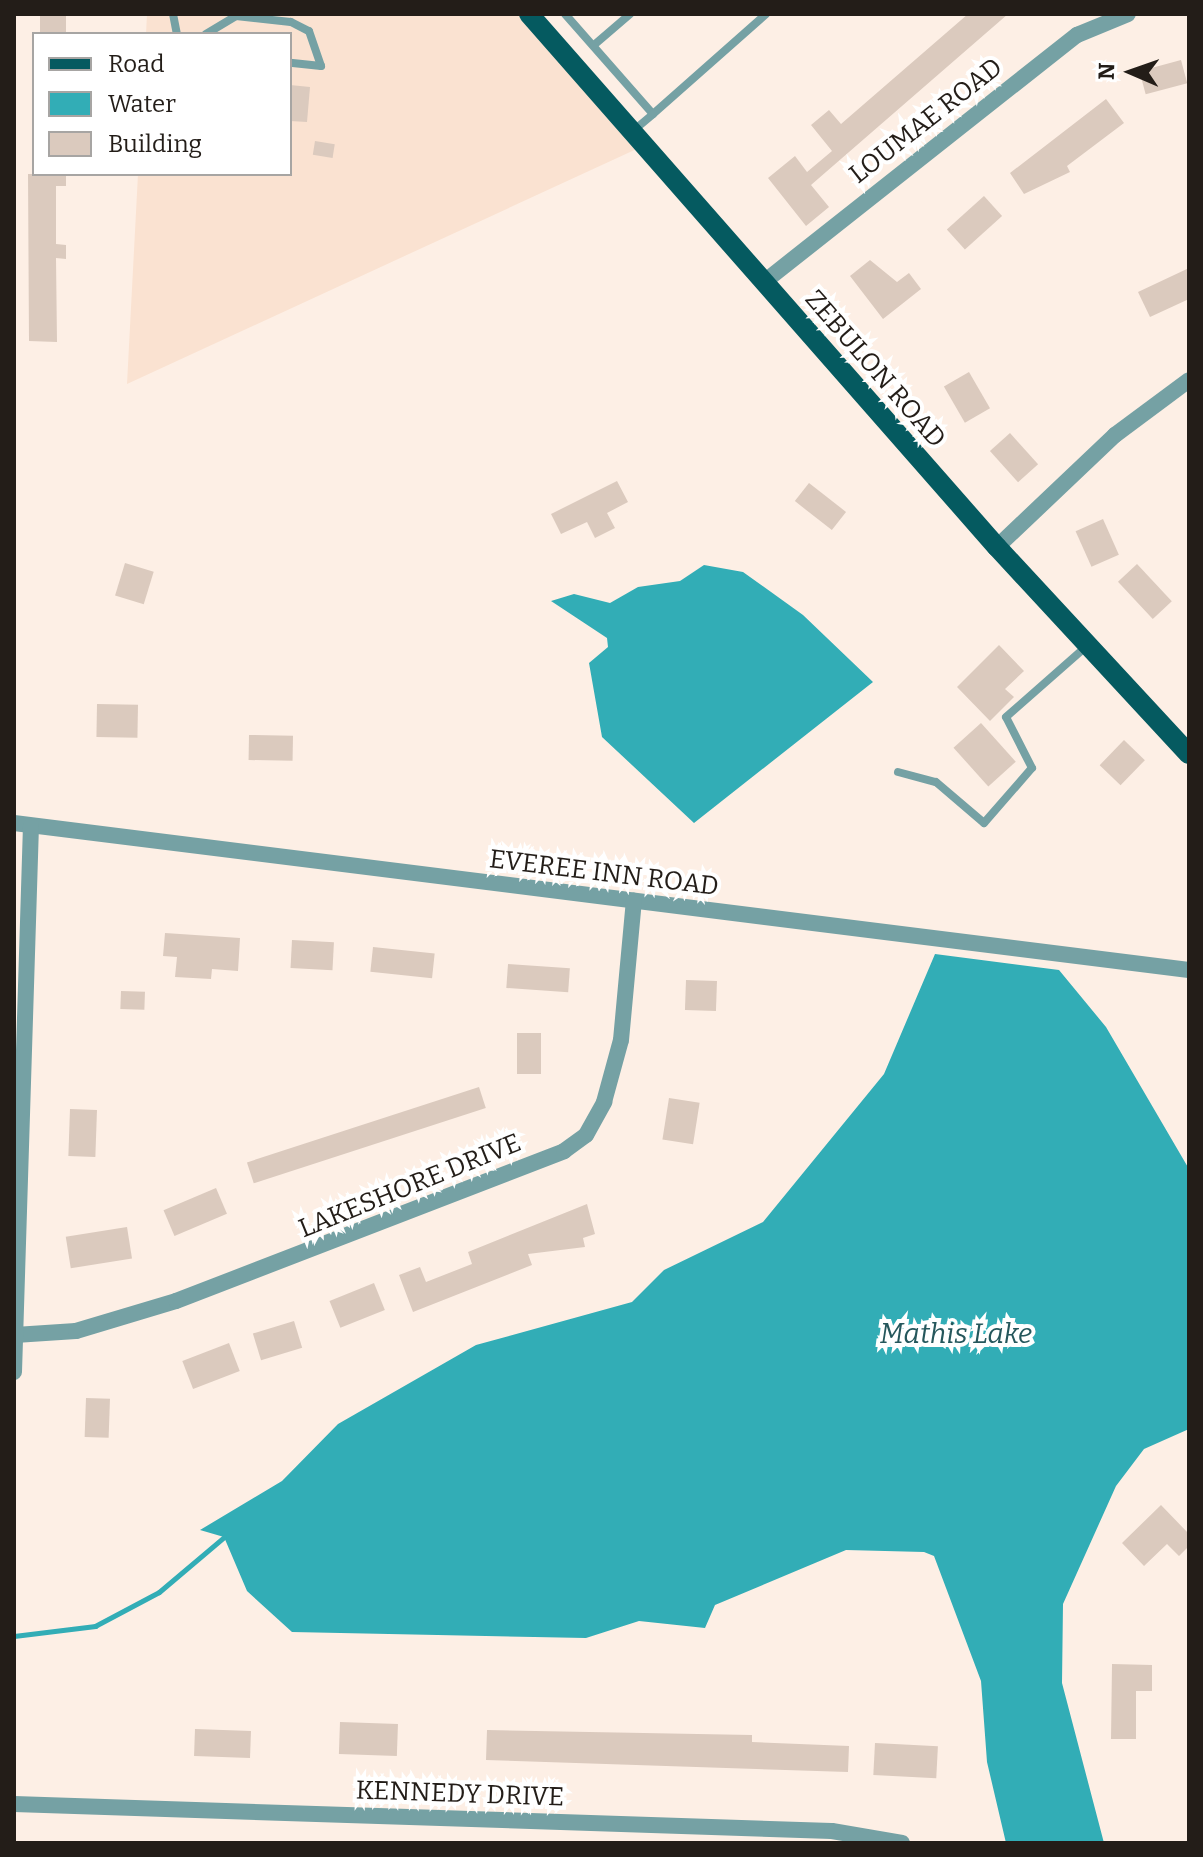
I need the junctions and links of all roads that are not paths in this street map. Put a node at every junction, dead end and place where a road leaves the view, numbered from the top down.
1 (529, 14) edge
2 (565, 14) edge
3 (630, 14) edge
4 (766, 14) edge
5 (1128, 14) edge
6 (209, 32) edge
7 (594, 45) junction
8 (292, 63) edge
9 (653, 114) junction
10 (632, 132) junction
11 (764, 282) junction
12 (1189, 380) edge
13 (997, 547) junction
14 (1089, 644) junction
15 (1189, 754) edge
16 (898, 772) dead end
17 (22, 825) edge
18 (634, 901) junction
19 (1189, 970) edge
20 (15, 1335) edge
21 (14, 1372) edge
22 (14, 1804) edge
23 (902, 1843) edge

1 - 10 main road, ZEBULON ROAD
2 - 7 lane
3 - 7 lane
4 - 9 lane
5 - 11 street, LOUMAE ROAD
6 - 8 lane
7 - 9 lane
9 - 10 lane
10 - 11 main road, ZEBULON ROAD
11 - 13 main road, ZEBULON ROAD
12 - 13 street
13 - 14 main road, ZEBULON ROAD
14 - 15 main road, ZEBULON ROAD
14 - 16 lane
17 - 18 street, EVEREE INN ROAD
17 - 20 street
18 - 19 street, EVEREE INN ROAD
18 - 20 street, LAKESHORE DRIVE
20 - 21 street
22 - 23 street, KENNEDY DRIVE

